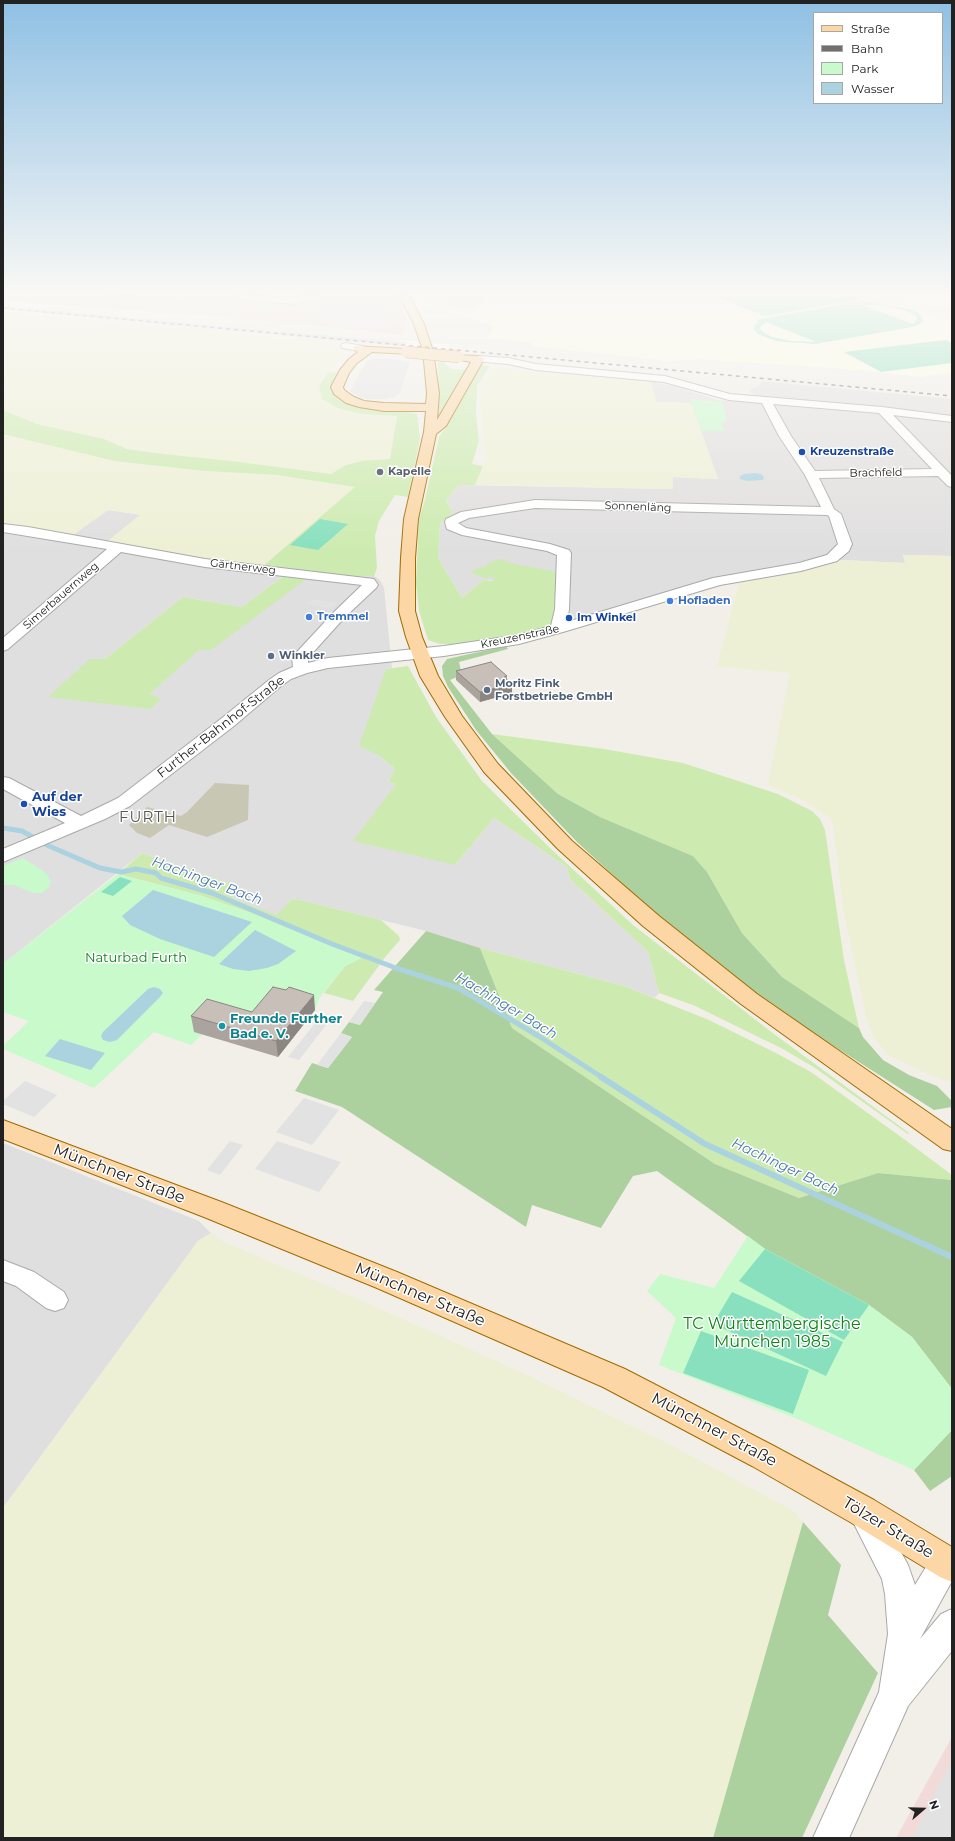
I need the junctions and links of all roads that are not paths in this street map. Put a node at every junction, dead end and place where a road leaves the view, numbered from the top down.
1 (340, 381) edge
2 (432, 381) edge
3 (466, 381) edge
4 (669, 381) edge
5 (433, 393) junction
6 (766, 401) junction
7 (384, 407) junction
8 (433, 408) junction
9 (882, 410) junction
10 (952, 419) edge
11 (430, 432) junction
12 (942, 472) junction
13 (810, 475) junction
14 (952, 482) edge
15 (832, 512) junction
16 (3, 528) edge
17 (118, 547) junction
18 (558, 630) junction
19 (3, 646) edge
20 (420, 654) junction
21 (302, 669) junction
22 (3, 782) edge
23 (80, 823) junction
24 (3, 856) edge
25 (3, 1129) edge
26 (952, 1142) edge
27 (3, 1270) edge
28 (55, 1300) dead end
29 (824, 1490) joint
30 (862, 1511) junction
31 (950, 1561) edge
32 (952, 1625) edge
33 (904, 1634) junction
34 (896, 1694) junction
35 (831, 1838) edge

1 - 7 main road
2 - 5 main road
3 - 11 main road
4 - 6 street
5 - 7 main road
5 - 8 main road
6 - 9 street
6 - 13 street, Kreuzenstraße
7 - 8 main road
8 - 11 main road
9 - 10 street
9 - 12 street
11 - 20 main road
12 - 13 street, Brachfeld
12 - 14 street
13 - 15 street, Kreuzenstraße
15 - 18 street, Kreuzenstraße
15 - 18 street, Sonnenläng
16 - 17 street, Gärtnerweg
17 - 19 street, Simerbauernweg
17 - 21 street, Gärtnerweg
18 - 20 street, Kreuzenstraße
20 - 21 street, Further-Bahnhof-Straße
20 - 26 main road
21 - 23 street, Further-Bahnhof-Straße
22 - 23 street
23 - 24 street, Further-Bahnhof-Straße
25 - 29 main road, Münchner Straße
27 - 28 street
29 - 30 main road, Tölzer Straße
30 - 31 main road, Tölzer Straße
30 - 33 street
31 - 33 street
32 - 34 street
33 - 34 street
34 - 35 street

